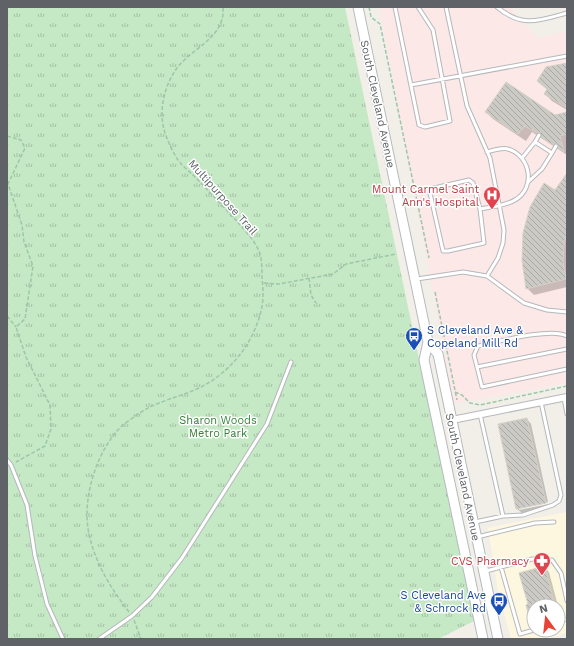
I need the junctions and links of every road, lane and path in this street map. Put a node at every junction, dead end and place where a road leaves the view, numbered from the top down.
1 (223, 7) edge
2 (358, 7) edge
3 (369, 7) edge
4 (395, 7) edge
5 (418, 7) edge
6 (446, 7) edge
7 (497, 7) edge
8 (567, 13) edge
9 (567, 56) edge
10 (460, 76) junction
11 (442, 79) junction
12 (411, 85) junction
13 (539, 135) dead end
14 (7, 136) edge
15 (535, 142) junction
16 (556, 146) dead end
17 (487, 152) junction
18 (552, 153) junction
19 (522, 158) junction
20 (528, 182) junction
21 (500, 205) junction
22 (480, 209) junction
23 (396, 254) dead end
24 (429, 258) dead end
25 (487, 276) junction
26 (309, 278) junction
27 (415, 280) junction
28 (263, 283) junction
29 (316, 303) dead end
30 (567, 312) edge
31 (7, 316) edge
32 (16, 327) junction
33 (567, 336) edge
34 (428, 342) junction
35 (567, 349) edge
36 (291, 362) dead end
37 (477, 367) junction
38 (567, 369) edge
39 (567, 386) edge
40 (455, 392) dead end
41 (565, 397) edge
42 (541, 402) junction
43 (480, 414) junction
44 (567, 414) edge
45 (452, 420) junction
46 (7, 460) edge
47 (11, 465) junction
48 (503, 516) junction
49 (473, 522) junction
50 (554, 522) dead end
51 (476, 537) junction
52 (501, 567) junction
53 (483, 572) junction
54 (567, 601) edge
55 (132, 616) junction
56 (526, 632) edge
57 (63, 639) edge
58 (99, 639) edge
59 (141, 639) edge
60 (483, 639) edge
61 (498, 639) edge

1 - 28 path, Multipurpose Trail
2 - 27 main road, South Cleveland Avenue
3 - 24 path
4 - 12 lane
5 - 11 lane
6 - 10 lane
7 - 8 lane
9 - 10 lane
10 - 11 lane
10 - 17 lane
11 - 12 lane
11 - 12 lane
13 - 15 lane
14 - 32 path
15 - 18 lane
15 - 19 lane
16 - 18 lane
17 - 19 lane
17 - 21 lane
18 - 20 lane
19 - 20 lane
20 - 21 lane
21 - 22 lane
21 - 25 lane
22 - 22 lane
23 - 26 path
25 - 27 lane
25 - 30 lane
26 - 28 path
26 - 29 path
27 - 34 main road, South Cleveland Avenue
28 - 55 path, Multipurpose Trail
31 - 32 path
32 - 47 path
33 - 37 lane
34 - 45 main road, South Cleveland Avenue
34 - 60 main road, South Cleveland Avenue
35 - 37 lane
36 - 55 lane
37 - 38 lane
39 - 40 path
41 - 42 street
41 - 44 lane
42 - 43 street
42 - 48 lane
43 - 45 street
43 - 48 lane
45 - 49 main road, South Cleveland Avenue
46 - 47 lane
47 - 57 lane
48 - 49 lane
49 - 51 main road, South Cleveland Avenue
50 - 51 lane
51 - 53 main road, South Cleveland Avenue
52 - 53 lane
52 - 54 lane
52 - 56 lane
53 - 61 main road, South Cleveland Avenue
55 - 58 lane
55 - 59 path, Multipurpose Trail

